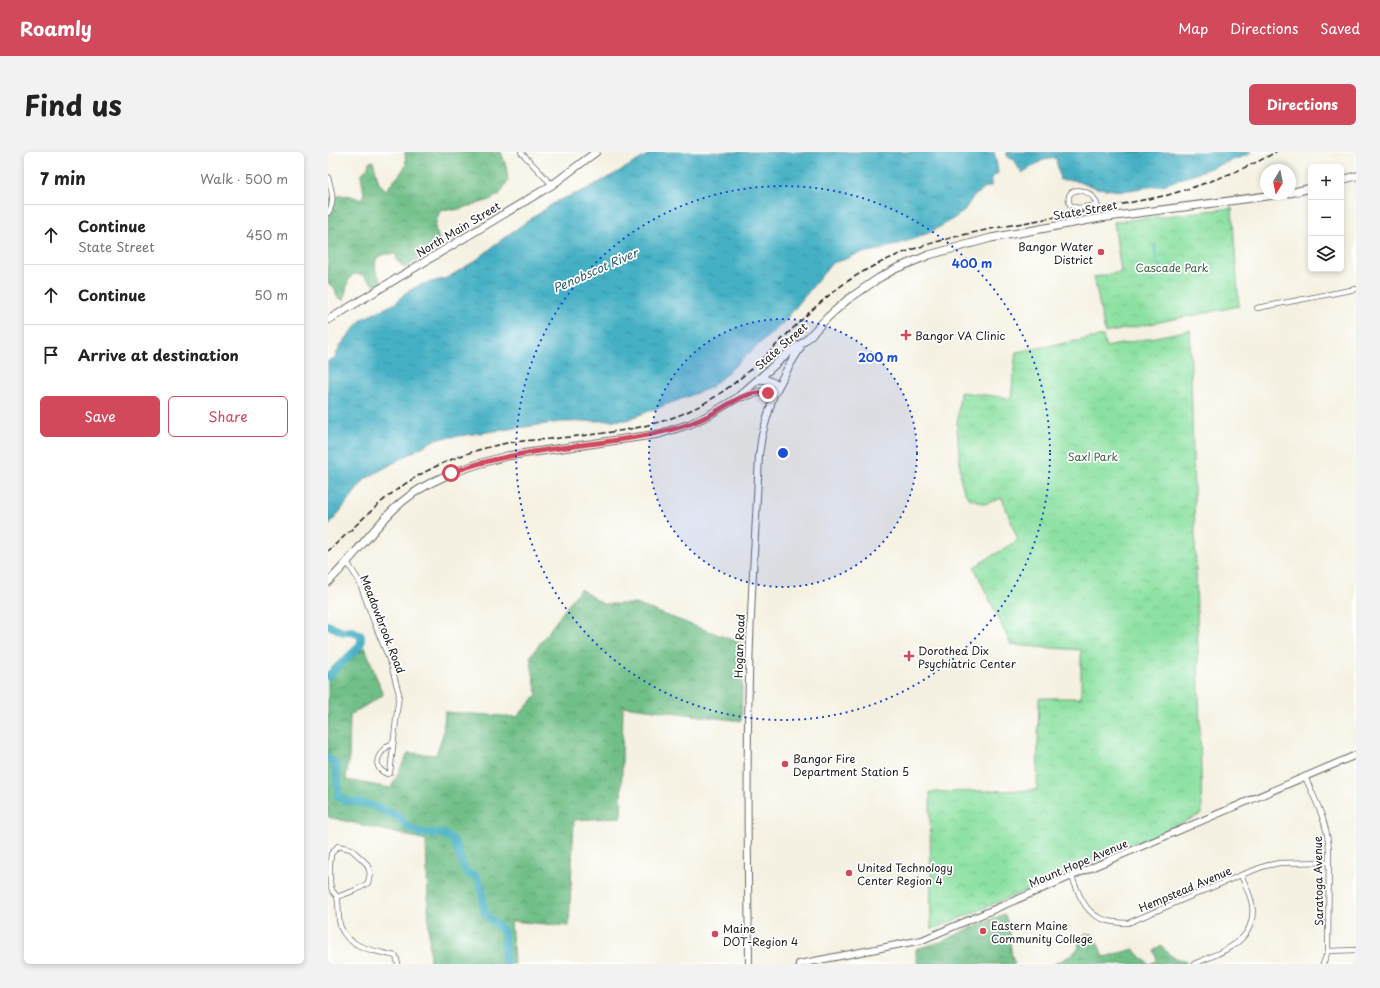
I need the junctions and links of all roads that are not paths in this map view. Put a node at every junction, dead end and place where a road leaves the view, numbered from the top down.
1 (521, 152) edge
2 (596, 152) edge
3 (1356, 176) edge
4 (328, 177) edge
5 (1344, 179) edge
6 (329, 184) edge
7 (552, 185) junction
8 (1308, 189) edge
9 (1296, 192) edge
10 (1260, 197) edge
11 (1097, 205) junction
12 (328, 212) edge
13 (1100, 218) junction
14 (1356, 289) edge
15 (1257, 308) dead end
16 (328, 320) edge
17 (806, 340) junction
18 (759, 379) junction
19 (778, 385) junction
20 (774, 394) junction
21 (737, 398) junction
22 (347, 562) junction
23 (328, 582) edge
24 (394, 742) junction
25 (1356, 755) edge
26 (1305, 776) junction
27 (1328, 862) junction
28 (1242, 875) junction
29 (1072, 877) junction
30 (337, 896) junction
31 (1356, 950) edge
32 (1328, 951) junction
33 (398, 964) edge
34 (749, 964) edge
35 (799, 964) edge
36 (1194, 964) edge
37 (1323, 964) edge

1 - 7 street
2 - 7 main road, North Main Street
3 - 5 main road
4 - 6 street
6 - 12 street
7 - 16 main road, North Main Street
8 - 9 main road
10 - 13 main road, State Street
11 - 11 street
11 - 13 street
13 - 17 main road, State Street
14 - 15 street
17 - 18 main road, State Street
17 - 19 main road, Hogan Road
18 - 19 main road
18 - 21 main road, State Street
19 - 20 main road, Hogan Road
20 - 21 main road
20 - 34 street, Hogan Road
21 - 22 main road, State Street
22 - 23 main road, State Street
22 - 24 street, Meadowbrook Road
24 - 24 street, Meadowbrook Road
25 - 26 street, Mount Hope Avenue
26 - 27 street, Saratoga Avenue
26 - 29 street, Mount Hope Avenue
27 - 28 street, Hempstead Avenue
27 - 32 street, Saratoga Avenue
28 - 29 street, Hempstead Avenue
28 - 36 street
29 - 35 street, Mount Hope Avenue
30 - 30 street
30 - 33 street
31 - 32 street
32 - 37 street, Saratoga Avenue

